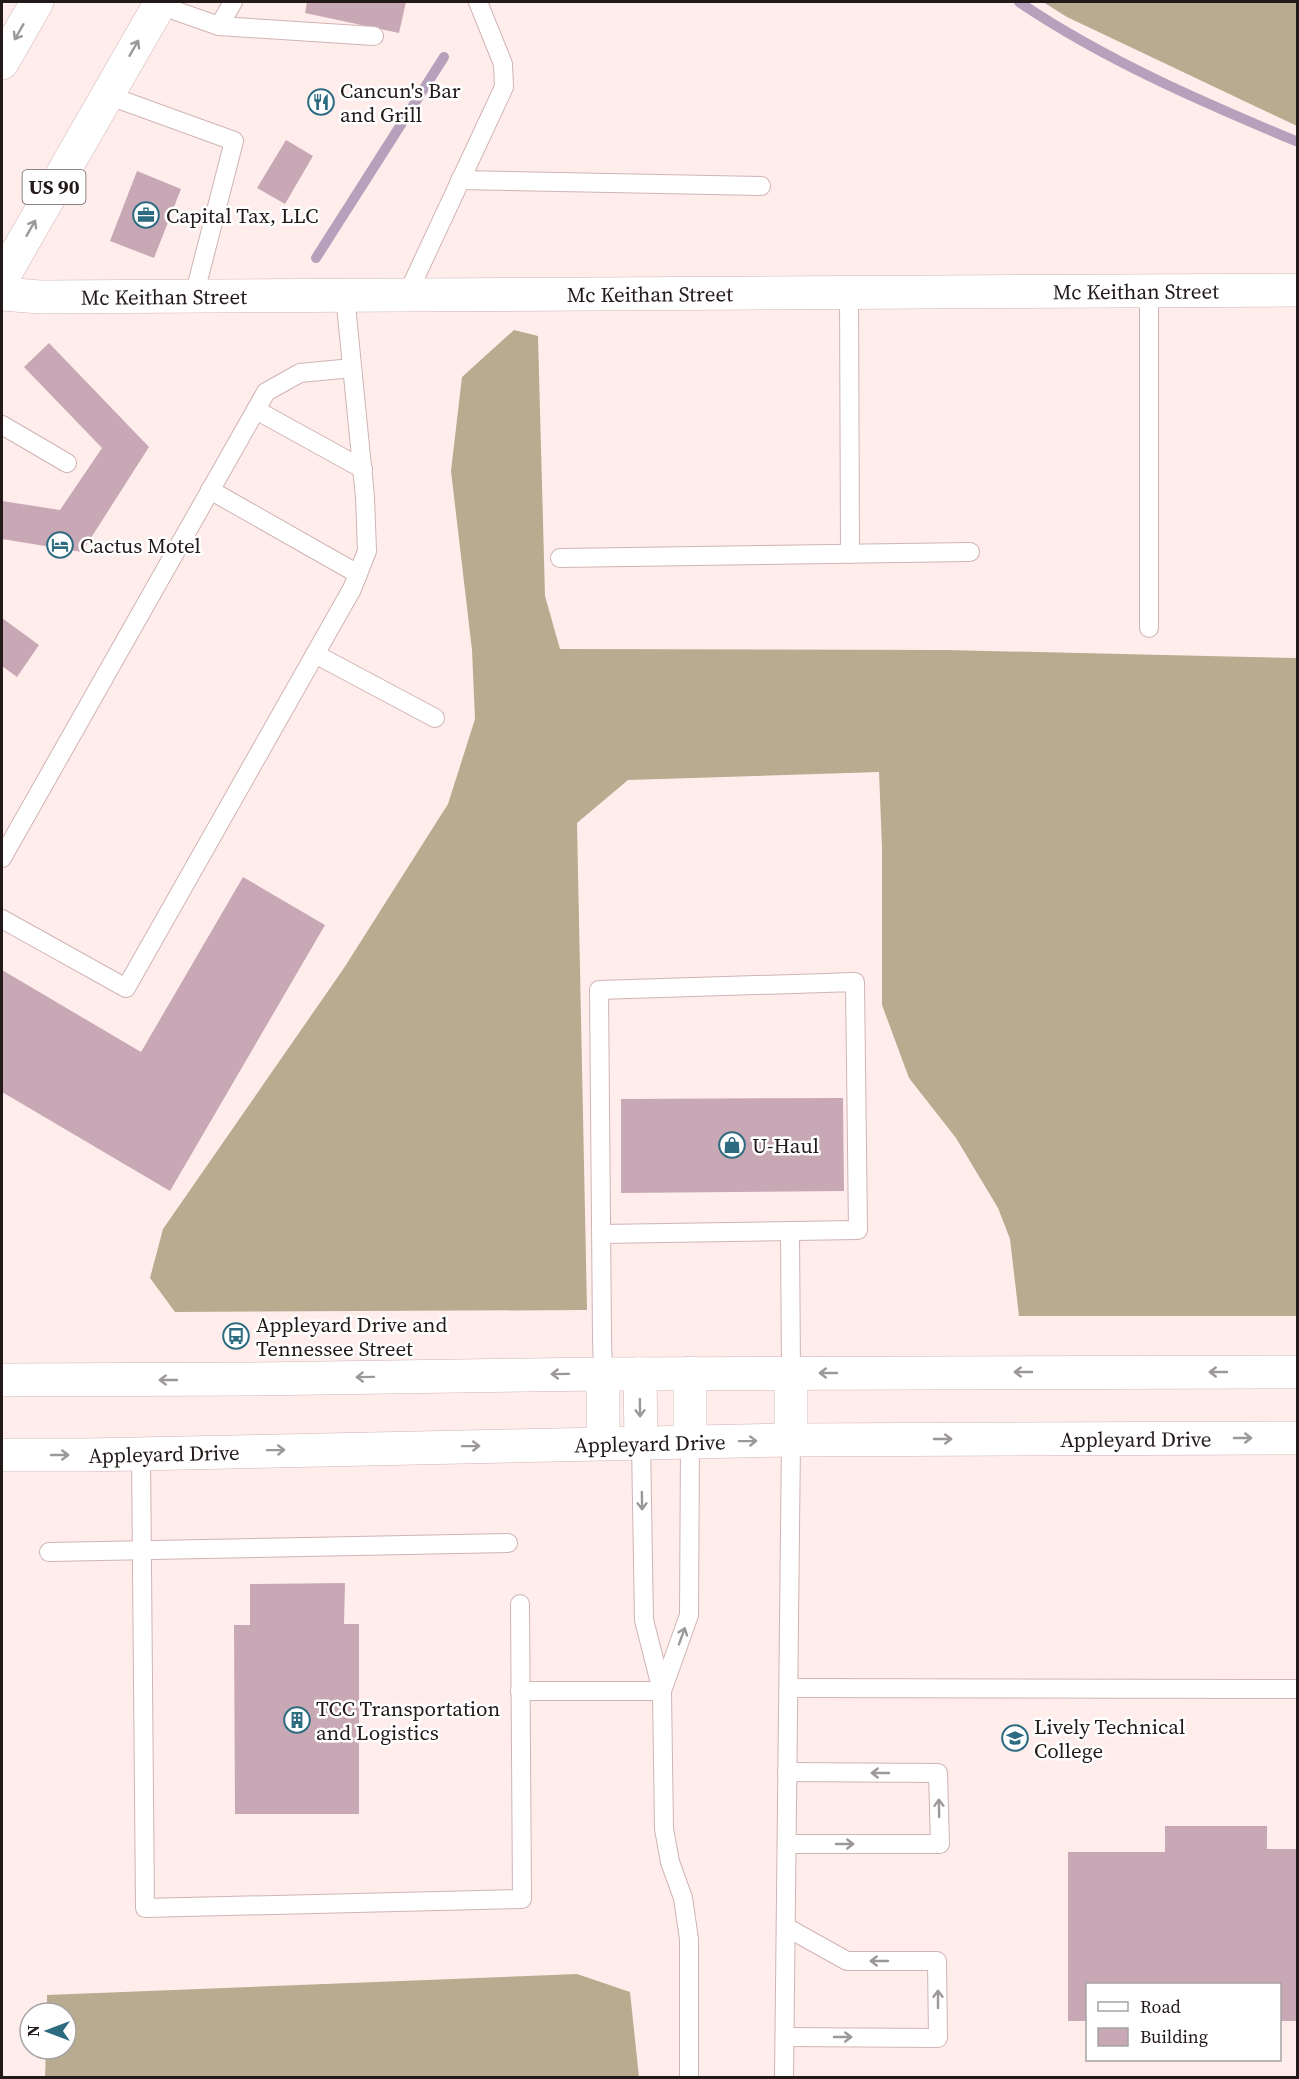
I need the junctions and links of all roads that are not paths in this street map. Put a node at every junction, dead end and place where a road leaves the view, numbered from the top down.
1 (37, 2) edge
2 (233, 2) edge
3 (478, 2) edge
4 (160, 3) edge
5 (219, 26) junction
6 (374, 36) dead end
7 (2, 63) edge
8 (107, 95) junction
9 (460, 180) junction
10 (761, 186) dead end
11 (2, 279) edge
12 (1149, 290) junction
13 (1298, 290) edge
14 (849, 292) junction
15 (2, 294) edge
16 (345, 295) junction
17 (407, 295) junction
18 (194, 296) junction
19 (352, 368) junction
20 (256, 410) junction
21 (2, 425) edge
22 (67, 463) dead end
23 (363, 468) junction
24 (210, 490) junction
25 (970, 552) dead end
26 (850, 554) junction
27 (560, 558) dead end
28 (358, 574) junction
29 (1149, 628) dead end
30 (315, 654) junction
31 (435, 718) dead end
32 (2, 858) edge
33 (2, 919) edge
34 (790, 1231) junction
35 (601, 1234) junction
36 (1298, 1372) edge
37 (690, 1373) junction
38 (791, 1373) junction
39 (603, 1374) junction
40 (640, 1374) junction
41 (2, 1380) edge
42 (1298, 1438) edge
43 (791, 1440) junction
44 (690, 1442) junction
45 (603, 1443) junction
46 (641, 1443) junction
47 (141, 1453) junction
48 (2, 1455) edge
49 (508, 1543) dead end
50 (142, 1550) junction
51 (49, 1552) dead end
52 (520, 1604) dead end
53 (789, 1688) junction
54 (1298, 1689) edge
55 (520, 1691) junction
56 (662, 1691) junction
57 (787, 1772) junction
58 (787, 1844) junction
59 (786, 1928) junction
60 (785, 2037) junction
61 (689, 2078) edge
62 (784, 2078) edge

1 -> 7 main road
2 - 5 lane
3 - 9 lane
4 - 5 lane
8 -> 4 main road, US 90
5 - 6 lane
11 -> 8 main road, US 90
8 - 18 lane
9 - 10 lane
9 - 17 lane
12 - 13 main road, Mc Keithan Street
12 - 14 main road, Mc Keithan Street
12 - 29 lane
14 - 17 main road, Mc Keithan Street
14 - 26 lane
15 - 18 main road, Mc Keithan Street
16 - 17 main road, Mc Keithan Street
16 - 18 main road, Mc Keithan Street
16 - 19 lane
19 - 20 lane
19 - 23 lane
20 - 23 lane
20 - 24 lane
21 - 22 lane
23 - 28 lane
24 - 28 lane
24 - 32 lane
25 - 26 lane
26 - 27 lane
28 - 30 lane
30 - 31 lane
30 - 33 lane
34 - 35 lane
34 - 35 lane
34 - 38 lane
35 - 39 lane
36 -> 38 main road
37 - 38 main road
37 - 40 main road
37 - 44 main road
38 - 43 main road
39 - 40 main road
39 -> 41 main road
39 - 45 main road
40 -> 46 main road
43 -> 42 main road, Appleyard Drive
44 -> 43 main road, Appleyard Drive
43 - 53 lane
44 - 46 main road, Appleyard Drive
56 -> 44 lane
45 - 46 main road, Appleyard Drive
47 -> 45 main road, Appleyard Drive
46 -> 56 lane
48 -> 47 main road, Appleyard Drive
47 - 50 lane
49 - 50 lane
50 - 51 lane
50 - 55 lane
52 - 55 lane
53 - 54 lane
53 - 57 lane
55 - 56 lane
56 - 61 lane
57 - 58 lane
58 -> 57 lane
58 - 59 lane
59 - 60 lane
60 -> 59 lane
60 - 62 lane

